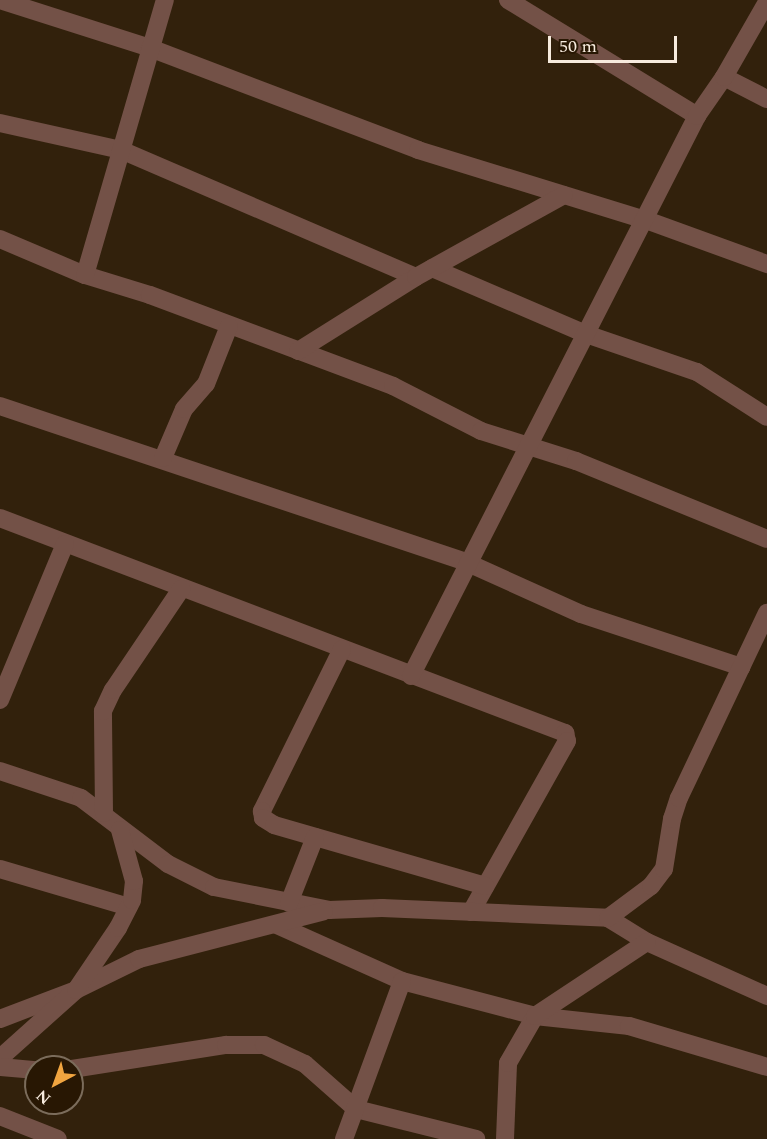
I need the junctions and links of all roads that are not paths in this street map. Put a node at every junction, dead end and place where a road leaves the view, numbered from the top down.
1 (0, 0) edge
2 (165, 0) edge
3 (508, 0) edge
4 (767, 2) edge
5 (150, 48) junction
6 (724, 77) junction
7 (767, 99) edge
8 (697, 116) junction
9 (0, 123) edge
10 (121, 150) junction
11 (564, 195) junction
12 (646, 220) junction
13 (0, 239) edge
14 (767, 264) edge
15 (424, 273) junction
16 (85, 274) junction
17 (229, 326) junction
18 (586, 334) junction
19 (298, 351) junction
20 (0, 406) edge
21 (767, 417) edge
22 (526, 445) junction
23 (163, 458) junction
24 (0, 518) edge
25 (767, 539) edge
26 (65, 544) junction
27 (468, 563) junction
28 (181, 589) junction
29 (767, 613) edge
30 (342, 649) junction
31 (741, 667) junction
32 (411, 676) junction
33 (0, 700) edge
34 (0, 771) edge
35 (104, 813) junction
36 (120, 830) junction
37 (315, 837) junction
38 (0, 869) edge
39 (485, 886) junction
40 (289, 903) junction
41 (129, 907) junction
42 (329, 910) junction
43 (471, 912) junction
44 (608, 918) junction
45 (277, 925) junction
46 (647, 942) junction
47 (402, 981) junction
48 (76, 990) junction
49 (767, 996) edge
50 (535, 1016) junction
51 (0, 1019) edge
52 (0, 1058) edge
53 (0, 1067) edge
54 (767, 1067) edge
55 (84, 1068) edge
56 (24, 1069) edge
57 (356, 1109) junction
58 (0, 1116) edge
59 (58, 1139) edge
60 (344, 1139) edge
61 (476, 1139) edge
62 (505, 1139) edge

1 - 5 street
2 - 5 street
3 - 8 street
4 - 6 street
5 - 10 street
5 - 11 street
6 - 7 street
6 - 8 street
8 - 12 street
9 - 10 street
10 - 15 street
10 - 16 street
11 - 12 street
11 - 15 street
12 - 14 street
12 - 18 street
13 - 16 street
15 - 18 street
15 - 19 street
16 - 17 street
17 - 19 street
17 - 23 street
18 - 21 street
18 - 22 street
19 - 22 street
20 - 23 street
22 - 25 street
22 - 27 street
23 - 27 street
24 - 26 street
26 - 28 street
26 - 33 street
27 - 31 street
27 - 32 street
28 - 30 street
28 - 35 street
29 - 31 street
30 - 32 street
30 - 37 street
31 - 44 street
32 - 39 street
34 - 35 street
35 - 36 street
36 - 40 street
36 - 41 street
37 - 39 street
37 - 40 street
38 - 41 street
39 - 43 street
40 - 42 street
41 - 48 street
42 - 43 street
42 - 45 street
43 - 44 street
44 - 46 street
45 - 47 street
45 - 48 street
46 - 49 street
46 - 50 street
47 - 50 street
47 - 57 street
48 - 51 street
48 - 52 street
50 - 54 street
50 - 62 street
53 - 56 street
55 - 57 street
57 - 60 street
57 - 61 street
58 - 59 street

